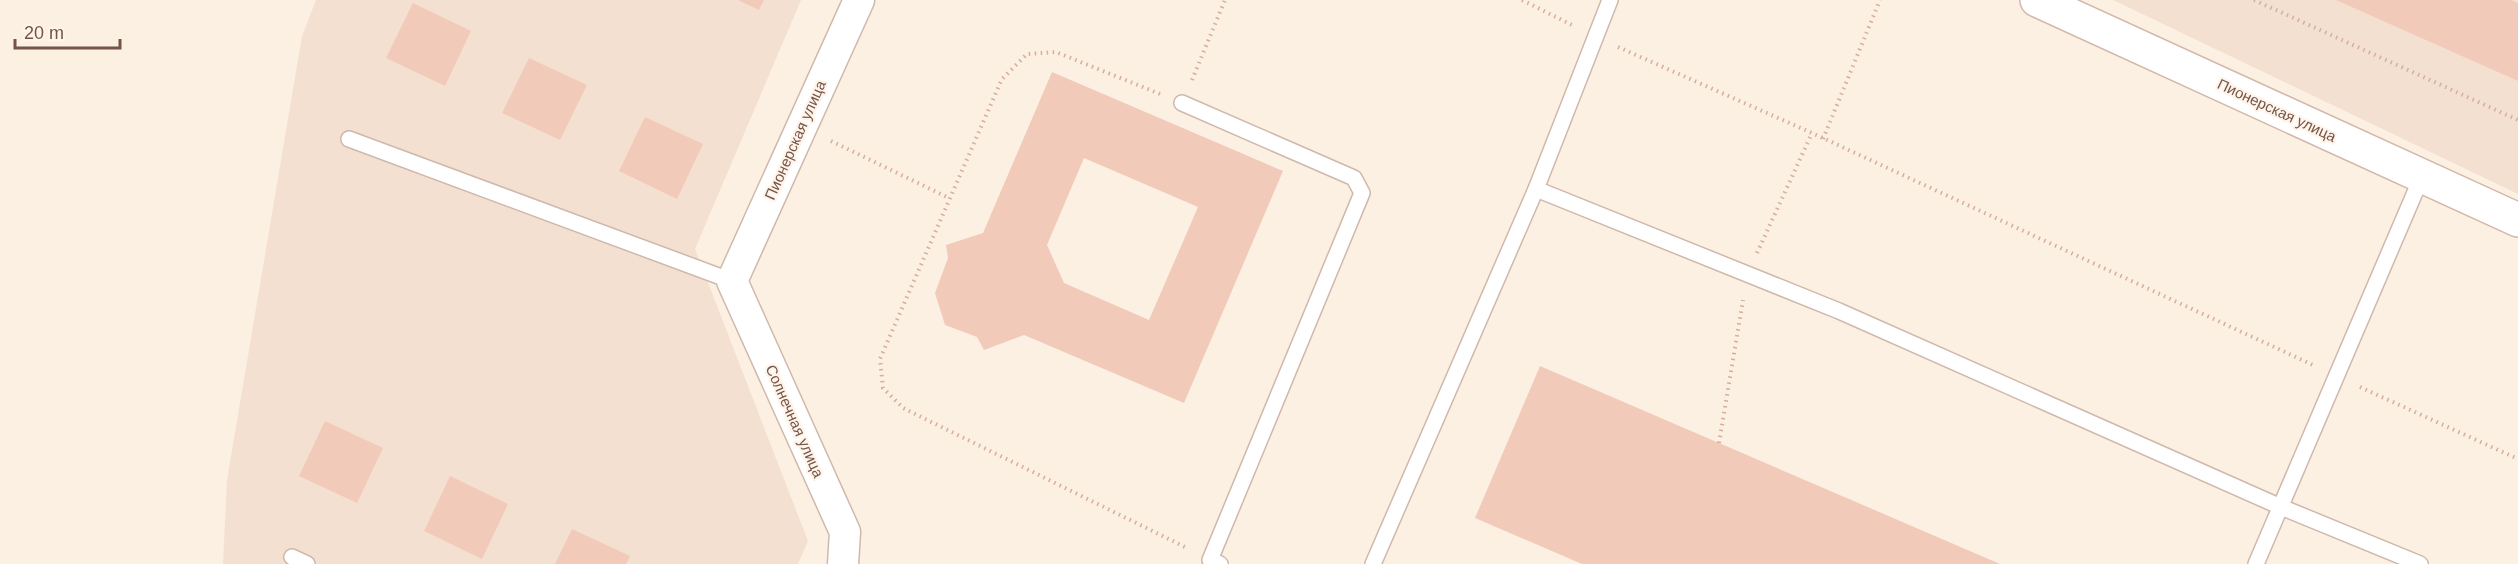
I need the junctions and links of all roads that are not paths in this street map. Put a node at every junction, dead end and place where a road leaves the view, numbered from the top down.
1 (859, 0) edge
2 (1610, 0) edge
3 (2043, 1) edge
4 (1182, 103) road end
5 (349, 139) dead end
6 (2422, 176) junction
7 (1536, 189) junction
8 (2518, 220) edge
9 (732, 281) junction
10 (2281, 507) junction
11 (292, 557) dead end
12 (1215, 562) edge
13 (307, 564) edge
14 (843, 564) edge
15 (1372, 564) edge
16 (2256, 564) edge
17 (2420, 564) edge

1 - 9 street, Пионерская улица
2 - 7 lane
3 - 6 main road, Пионерская улица
4 - 12 lane
5 - 9 lane
6 - 8 main road, Пионерская улица
6 - 10 lane
7 - 10 lane
7 - 15 lane
9 - 14 street, Солнечная улица
10 - 16 lane
10 - 17 lane
11 - 13 lane

